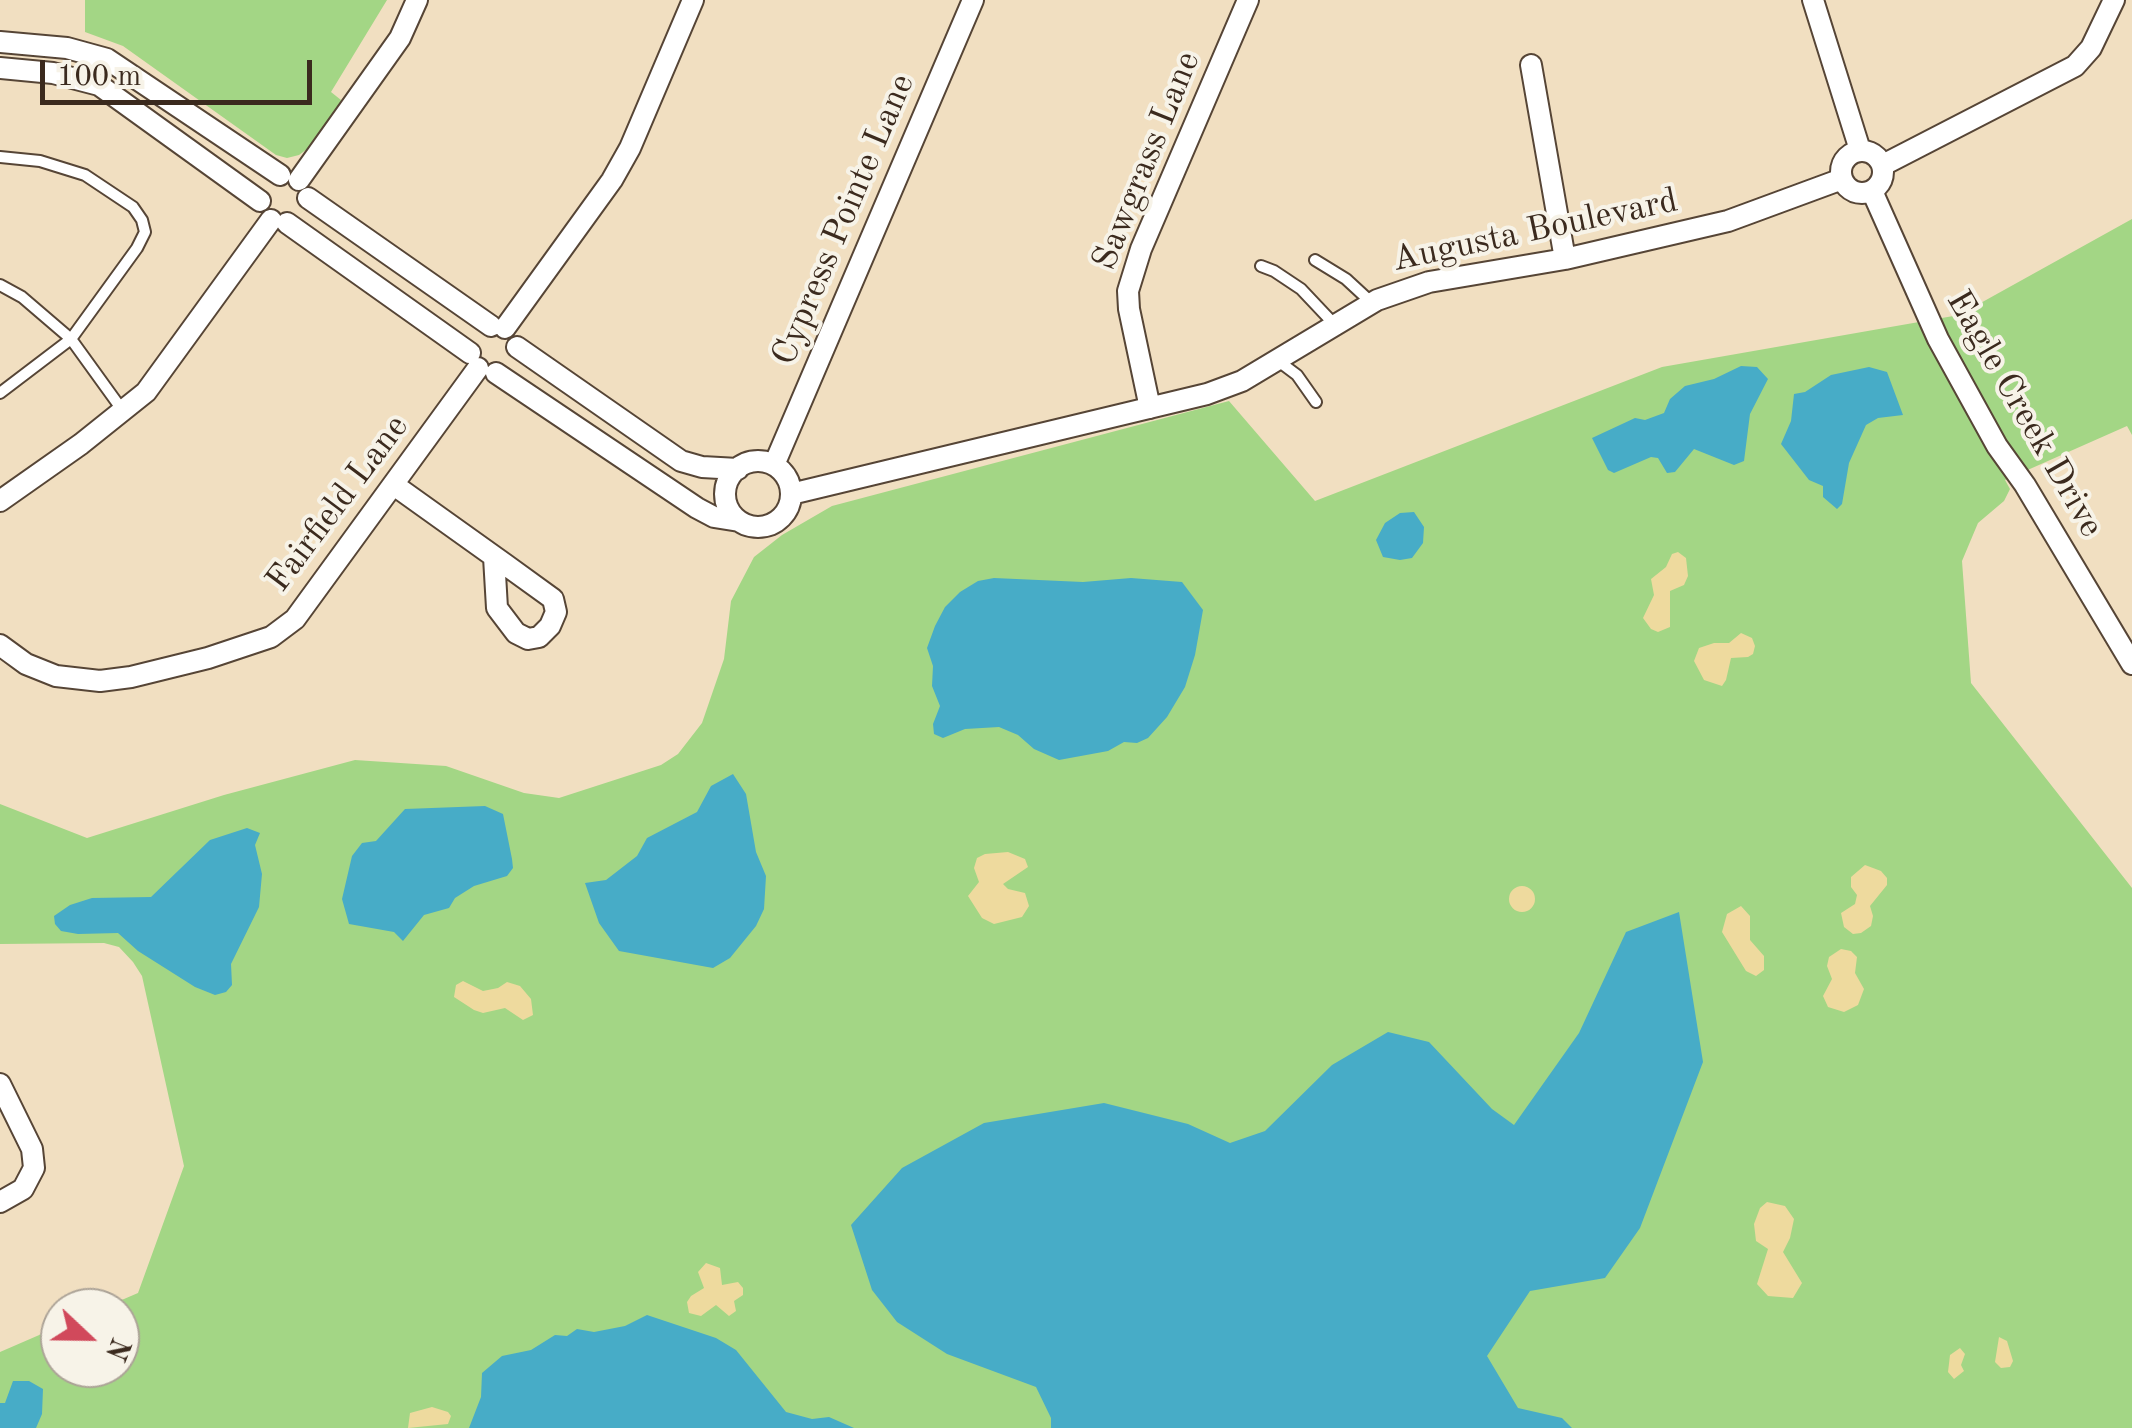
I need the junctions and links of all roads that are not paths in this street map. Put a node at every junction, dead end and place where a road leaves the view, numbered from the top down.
1 (417, 0) edge
2 (693, 0) edge
3 (973, 0) edge
4 (1248, 0) edge
5 (1813, 0) edge
6 (2114, 0) edge
7 (0, 42) edge
8 (1531, 65) dead end
9 (0, 68) edge
10 (1860, 150) junction
11 (0, 158) edge
12 (1883, 165) junction
13 (1842, 180) junction
14 (295, 185) junction
15 (1872, 191) junction
16 (260, 201) junction
17 (279, 222) junction
18 (1566, 259) junction
19 (1315, 260) dead end
20 (1261, 266) dead end
21 (0, 285) edge
22 (1372, 302) junction
23 (1335, 325) junction
24 (498, 327) junction
25 (71, 340) junction
26 (518, 347) junction
27 (1276, 360) junction
28 (481, 365) junction
29 (0, 392) edge
30 (1316, 402) dead end
31 (1150, 408) junction
32 (124, 412) junction
33 (774, 465) junction
34 (738, 469) junction
35 (394, 485) junction
36 (791, 494) junction
37 (0, 502) edge
38 (739, 521) junction
39 (494, 557) dead end
40 (0, 645) edge
41 (2132, 664) edge
42 (0, 1084) edge
43 (0, 1202) edge

1 - 14 street
2 - 24 street
3 - 33 street, Cypress Pointe Lane
4 - 31 street, Sawgrass Lane
5 - 10 street
6 - 12 street
7 - 14 street
8 - 18 street
9 - 16 street
10 - 12 street
10 - 13 street
11 - 25 lane
12 - 15 street
13 - 15 street
13 - 18 street, Augusta Boulevard
14 - 16 street
14 - 17 street
14 - 24 street
15 - 41 street, Eagle Creek Drive
16 - 17 street
17 - 28 street
17 - 32 street
18 - 22 street, Augusta Boulevard
19 - 22 lane
20 - 23 lane
21 - 25 lane
22 - 23 street, Augusta Boulevard
23 - 27 street, Augusta Boulevard
24 - 26 street
24 - 28 street
25 - 29 lane
25 - 32 lane
26 - 28 street
26 - 34 street
27 - 30 lane
27 - 31 street, Augusta Boulevard
28 - 35 street, Fairfield Lane
28 - 38 street
31 - 36 street, Augusta Boulevard
32 - 37 street
33 - 34 street
33 - 36 street
34 - 38 street
35 - 39 street
35 - 40 street, Fairfield Lane
36 - 38 street
42 - 43 street

